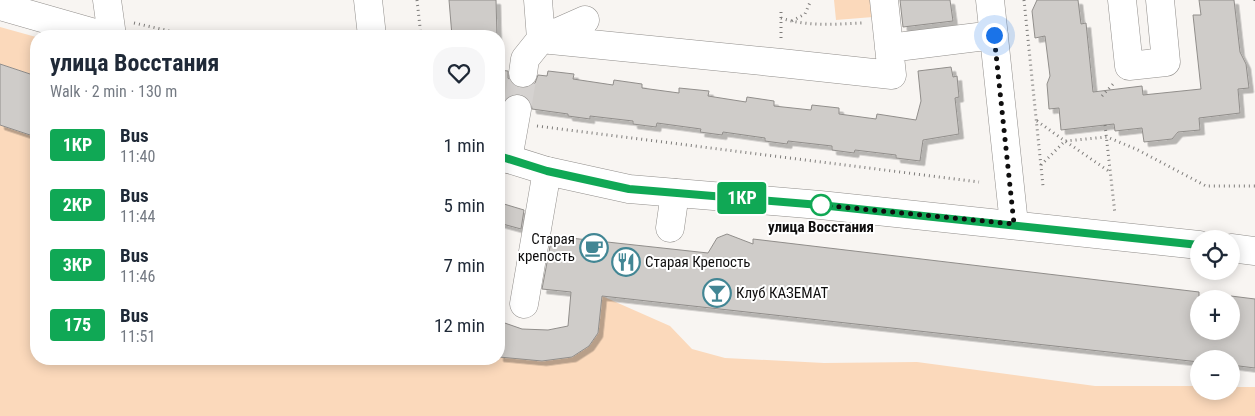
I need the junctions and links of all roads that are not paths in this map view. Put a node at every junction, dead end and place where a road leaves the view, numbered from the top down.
1 (107, 0) edge
2 (368, 0) edge
3 (387, 0) edge
4 (538, 0) edge
5 (884, 0) edge
6 (990, 0) edge
7 (1122, 0) edge
8 (1160, 0) edge
9 (0, 6) edge
10 (585, 20) dead end
11 (121, 29) edge
12 (84, 30) edge
13 (371, 30) edge
14 (390, 30) edge
15 (994, 35) junction
16 (541, 39) junction
17 (889, 48) junction
18 (523, 73) tunnel mouth
19 (516, 116) tunnel mouth
20 (505, 152) edge
21 (505, 159) edge
22 (547, 171) junction
23 (675, 192) junction
24 (1014, 224) junction
25 (670, 228) dead end
26 (1190, 244) edge
27 (1240, 249) edge
28 (1255, 251) edge
29 (524, 304) dead end

1 - 11 main road
2 - 13 main road
3 - 14 main road
4 - 16 main road
5 - 17 main road
6 - 15 main road
7 - 8 main road
9 - 12 main road
10 - 16 main road
15 - 17 main road
15 - 24 main road
16 - 17 main road
16 - 18 main road
19 - 20 main road
21 - 22 main road
22 - 23 main road
22 - 29 main road
23 - 24 main road
23 - 25 main road
24 - 26 main road
27 - 28 main road

